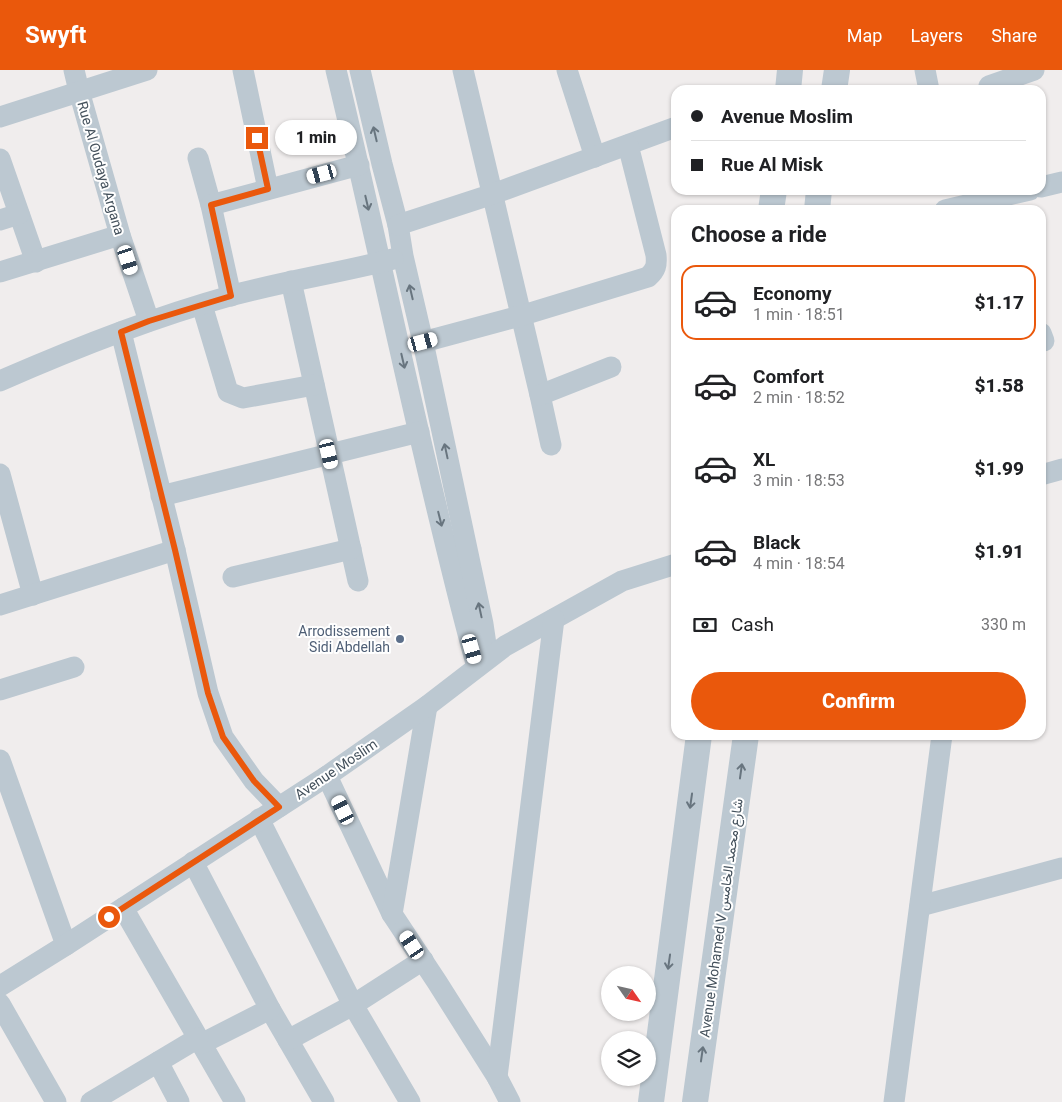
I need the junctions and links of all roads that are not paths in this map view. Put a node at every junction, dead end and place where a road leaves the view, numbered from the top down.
1 (74, 70) edge
2 (147, 70) edge
3 (243, 70) edge
4 (336, 70) edge
5 (360, 70) edge
6 (463, 70) edge
7 (567, 70) edge
8 (790, 70) edge
9 (837, 70) edge
10 (925, 70) edge
11 (1029, 71) edge
12 (788, 85) edge
13 (835, 85) edge
14 (929, 85) edge
15 (992, 85) edge
16 (79, 92) junction
17 (0, 117) edge
18 (671, 129) edge
19 (628, 145) junction
20 (595, 157) junction
21 (198, 158) dead end
22 (0, 159) edge
23 (359, 165) junction
24 (1062, 182) edge
25 (1046, 186) edge
26 (268, 189) junction
27 (493, 194) junction
28 (1020, 195) edge
29 (951, 202) edge
30 (1001, 204) edge
31 (211, 205) junction
32 (9, 217) edge
33 (398, 225) junction
34 (120, 235) junction
35 (403, 256) junction
36 (36, 262) junction
37 (380, 262) junction
38 (0, 272) edge
39 (290, 281) junction
40 (231, 296) junction
41 (202, 304) junction
42 (520, 316) junction
43 (149, 321) junction
44 (121, 332) junction
45 (423, 342) junction
46 (611, 367) dead end
47 (0, 382) edge
48 (314, 385) junction
49 (540, 395) junction
50 (418, 432) junction
51 (551, 445) dead end
52 (329, 454) junction
53 (1062, 469) edge
54 (1046, 473) edge
55 (0, 474) edge
56 (161, 496) junction
57 (351, 549) junction
58 (175, 550) junction
59 (671, 566) edge
60 (233, 577) dead end
61 (358, 580) dead end
62 (33, 595) junction
63 (0, 606) edge
64 (554, 619) junction
65 (482, 662) junction
66 (74, 667) dead end
67 (0, 690) edge
68 (427, 706) junction
69 (698, 740) edge
70 (745, 740) edge
71 (941, 740) edge
72 (0, 760) edge
73 (327, 776) junction
74 (6, 793) edge
75 (279, 807) junction
76 (259, 820) junction
77 (193, 862) junction
78 (1062, 868) edge
79 (920, 906) junction
80 (123, 908) junction
81 (392, 914) junction
82 (66, 945) junction
83 (422, 960) junction
84 (0, 986) edge
85 (0, 1004) edge
86 (353, 1005) junction
87 (270, 1009) junction
88 (288, 1040) junction
89 (200, 1041) junction
90 (158, 1062) junction
91 (497, 1077) junction
92 (56, 1102) edge
93 (91, 1102) edge
94 (179, 1102) edge
95 (235, 1102) edge
96 (324, 1102) edge
97 (410, 1102) edge
98 (510, 1102) edge
99 (651, 1102) edge
100 (695, 1102) edge
101 (894, 1102) edge

1 - 16 street, Rue Al Oudaya Argana
2 - 16 street
3 - 26 street
4 - 23 street
33 -> 5 street
6 - 27 street
7 - 20 street
8 - 12 street
9 - 13 street
10 - 14 street
11 - 15 street
16 - 17 street
16 - 34 street, Rue Al Oudaya Argana
18 - 19 street
19 - 20 street
19 - 42 street
20 - 27 street
21 - 31 street
22 - 32 street
23 - 26 street
23 -> 37 street
24 - 25 street
26 - 31 street
27 - 33 street
27 - 42 street
28 - 30 street
29 - 30 street
31 - 40 street
32 - 36 street
33 - 35 street
34 - 36 street
34 - 43 street, Rue Al Oudaya Argana
35 - 37 street
45 -> 35 street
36 - 38 street
37 - 39 street
37 -> 50 street
39 - 40 street
39 - 48 street
40 - 41 street
41 - 43 street
41 - 48 street
42 - 45 street
42 - 49 street
43 - 44 street
44 - 47 street
44 - 56 street
65 -> 45 street
46 - 49 street
48 - 52 street
49 - 51 street
50 - 52 street
50 -> 65 street
52 - 56 street
52 - 57 street
53 - 54 street
55 - 62 street
56 - 58 street
57 - 60 street
57 - 61 street
58 - 62 street
58 - 75 street
59 - 64 street, Avenue Moslim
62 - 63 street
64 - 65 street, Avenue Moslim
64 - 91 street
65 - 68 street, Avenue Moslim
66 - 67 street
68 - 73 street, Avenue Moslim
68 - 81 street
69 -> 99 street
100 -> 70 street, Avenue Mohamed V شارع محمد الخامس
71 - 79 street
72 - 74 street
73 - 75 street, Avenue Moslim
73 - 81 street
74 - 82 street
75 - 76 street, Avenue Moslim
76 - 77 street, Avenue Moslim
76 - 86 street
77 - 80 street, Avenue Moslim
77 - 87 street
78 - 79 street
79 - 101 street
80 - 82 street, Avenue Moslim
80 - 89 street
81 - 83 street
82 - 84 street, Avenue Moslim
83 - 86 street
83 - 91 street
85 - 92 street
86 - 88 street
86 - 97 street
87 - 88 street
87 - 89 street
88 - 96 street
89 - 90 street
89 - 95 street
90 - 93 street
90 - 94 street
91 - 98 street

